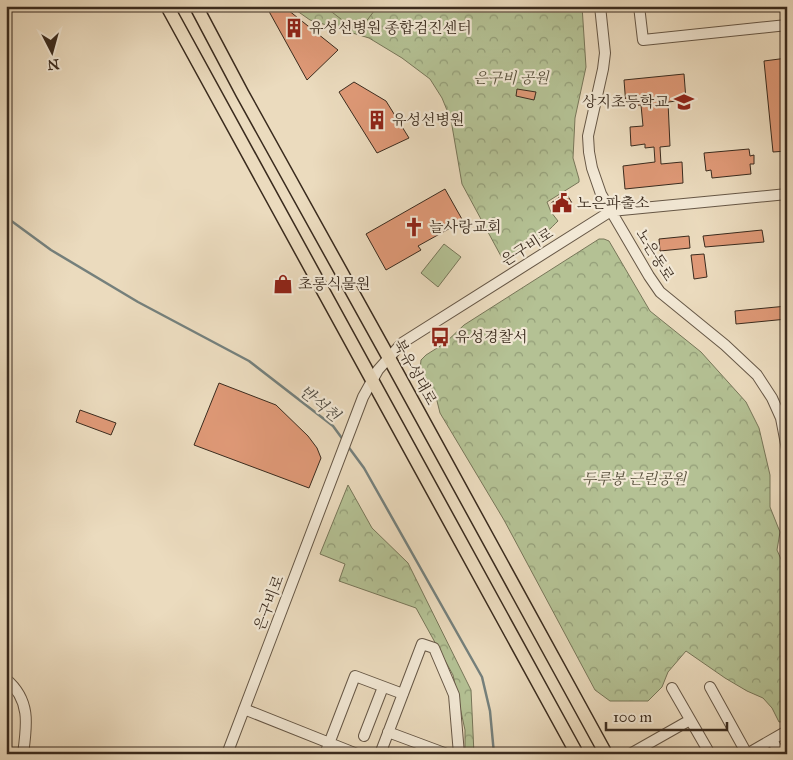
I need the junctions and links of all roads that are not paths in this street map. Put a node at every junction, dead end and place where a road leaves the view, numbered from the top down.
1 (167, 6) edge
2 (196, 6) edge
3 (600, 6) edge
4 (639, 6) edge
5 (787, 25) edge
6 (787, 194) edge
7 (612, 211) junction
8 (389, 358) junction
9 (371, 380) junction
10 (787, 449) edge
11 (6, 679) edge
12 (383, 687) junction
13 (710, 687) dead end
14 (672, 688) dead end
15 (403, 694) junction
16 (244, 709) junction
17 (690, 720) junction
18 (787, 731) edge
19 (388, 732) junction
20 (364, 736) dead end
21 (772, 740) junction
22 (328, 742) junction
23 (23, 753) edge
24 (227, 754) edge
25 (325, 754) edge
26 (357, 754) edge
27 (380, 754) edge
28 (447, 754) edge
29 (459, 754) edge
30 (577, 754) edge
31 (606, 754) edge
32 (630, 754) edge
33 (710, 754) edge
34 (747, 754) edge
35 (780, 754) edge

1 - 9 main road
2 - 8 main road, 북유성대로
3 - 7 street, 노은동로
4 - 5 street
6 - 7 street, 은구비로
7 - 8 street, 은구비로
7 - 10 street, 노은동로
8 - 9 street, 은구비로
8 - 31 main road, 북유성대로
9 - 16 street, 은구비로
9 - 30 main road
11 - 23 street
12 - 15 street
12 - 20 street
12 - 22 street
13 - 34 street
14 - 17 street
15 - 19 street
15 - 29 street
16 - 22 street
16 - 24 street, 은구비로
17 - 32 street
17 - 33 street
18 - 21 street
19 - 27 street
19 - 28 street
21 - 34 street
21 - 35 street
22 - 25 street
22 - 26 street

